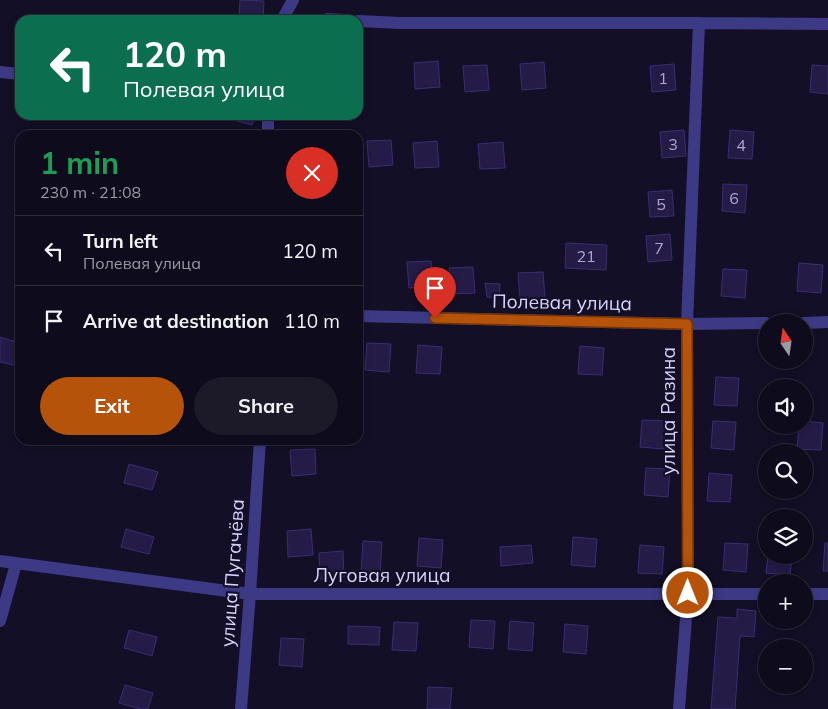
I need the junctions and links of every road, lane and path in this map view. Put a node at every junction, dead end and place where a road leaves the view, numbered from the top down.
1 (293, 0) edge
2 (285, 15) edge
3 (363, 21) edge
4 (699, 23) junction
5 (828, 24) edge
6 (0, 72) edge
7 (15, 74) edge
8 (363, 316) edge
9 (828, 322) edge
10 (758, 323) edge
11 (813, 323) edge
12 (687, 324) junction
13 (260, 445) edge
14 (0, 561) edge
15 (16, 564) junction
16 (688, 593) junction
17 (250, 594) junction
18 (758, 594) edge
19 (813, 594) edge
20 (828, 594) edge
21 (0, 621) edge
22 (242, 709) edge
23 (680, 709) edge

1 - 2 street
3 - 4 street
4 - 5 street
4 - 12 street, улица Разина
6 - 7 street
8 - 12 street, Полевая улица
9 - 11 street
10 - 12 street, Полевая улица
12 - 16 street, улица Разина
13 - 17 street, улица Пугачёва
14 - 15 street, Луговая улица
15 - 17 street, Луговая улица
15 - 21 street
16 - 17 street, Луговая улица
16 - 18 street, Луговая улица
16 - 23 street, улица Разина
17 - 22 street, улица Пугачёва
19 - 20 street

